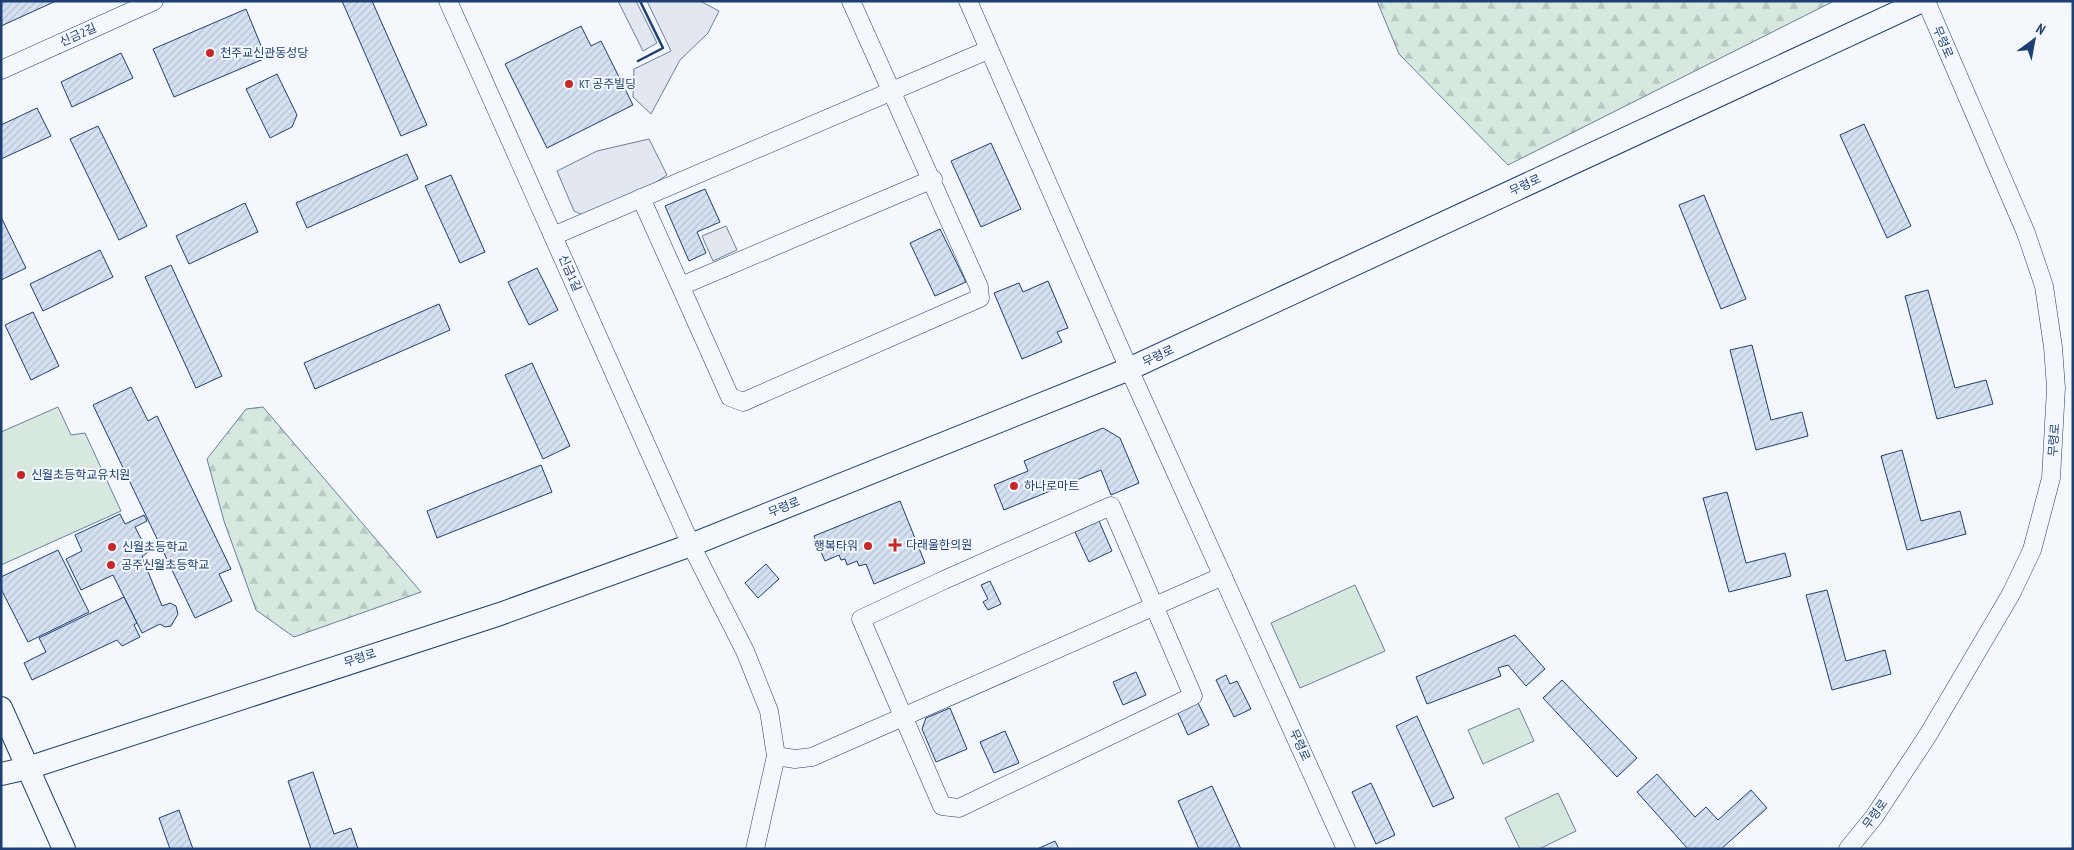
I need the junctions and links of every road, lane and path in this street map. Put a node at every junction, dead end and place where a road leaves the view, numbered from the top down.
1 (154, 1) edge
2 (448, 1) edge
3 (851, 1) edge
4 (968, 1) edge
5 (1922, 1) edge
6 (1926, 1) edge
7 (988, 50) junction
8 (1, 70) edge
9 (892, 91) junction
10 (933, 179) junction
11 (641, 198) junction
12 (553, 236) junction
13 (681, 286) junction
14 (1129, 369) junction
15 (691, 545) junction
16 (1223, 576) junction
17 (1154, 606) junction
18 (1, 708) edge
19 (905, 718) junction
20 (776, 756) junction
21 (28, 768) junction
22 (1, 774) edge
23 (64, 849) edge
24 (755, 849) edge
25 (1346, 849) edge
26 (1848, 849) edge

1 - 8 street, 신금2길
2 - 12 street, 신금1길
3 - 9 street
4 - 7 street, 무령로
5 - 14 main road, 무령로
6 - 26 street, 무령로
7 - 9 street
7 - 14 street, 무령로
9 - 10 street
9 - 11 street
10 - 13 street
10 - 13 street
11 - 12 street
11 - 13 street
12 - 15 street, 신금1길
14 - 15 main road, 무령로
14 - 16 street, 무령로
15 - 20 street
15 - 21 main road, 무령로
16 - 17 street
16 - 25 street, 무령로
17 - 19 street
17 - 19 street
17 - 19 street
18 - 21 main road
19 - 20 street
20 - 24 street
21 - 22 main road, 무령로
21 - 23 main road

